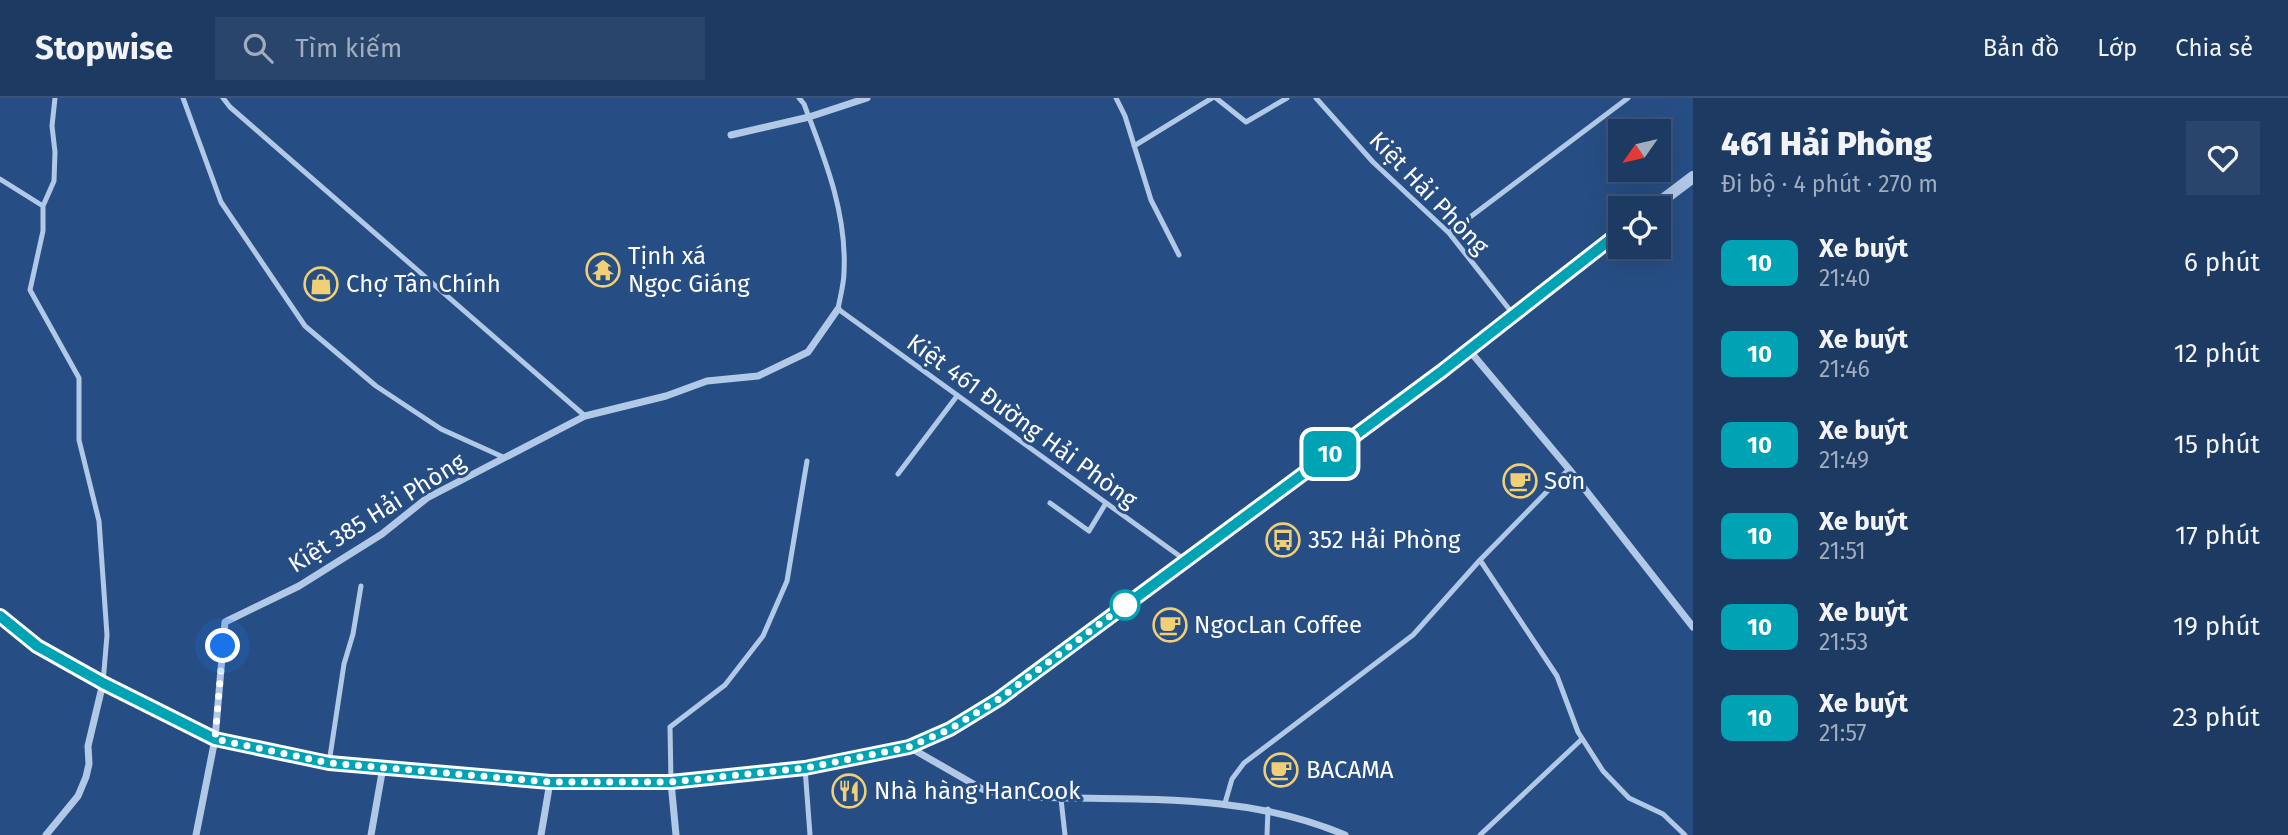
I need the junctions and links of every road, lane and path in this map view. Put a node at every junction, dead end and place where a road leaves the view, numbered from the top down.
1 (55, 98) edge
2 (183, 98) edge
3 (223, 98) edge
4 (799, 98) edge
5 (867, 98) edge
6 (1116, 98) edge
7 (1214, 98) edge
8 (1287, 98) edge
9 (1316, 98) edge
10 (1628, 98) edge
11 (809, 117) junction
12 (731, 135) dead end
13 (1134, 146) junction
14 (1693, 177) edge
15 (0, 178) edge
16 (1668, 196) edge
17 (43, 206) junction
18 (1449, 233) junction
19 (1608, 241) edge
20 (1178, 255) dead end
21 (838, 309) junction
22 (1513, 314) junction
23 (1468, 350) junction
24 (957, 396) junction
25 (585, 416) junction
26 (503, 457) junction
27 (807, 461) dead end
28 (1569, 469) junction
29 (898, 474) dead end
30 (1050, 503) dead end
31 (1106, 503) junction
32 (1185, 560) junction
33 (1480, 560) junction
34 (361, 586) dead end
35 (0, 616) edge
36 (1693, 626) edge
37 (103, 683) junction
38 (215, 739) junction
39 (1582, 739) junction
40 (909, 747) junction
41 (329, 763) junction
42 (383, 766) junction
43 (805, 768) junction
44 (550, 782) junction
45 (671, 782) junction
46 (1061, 799) junction
47 (1225, 803) junction
48 (1268, 809) junction
49 (46, 835) edge
50 (196, 835) edge
51 (371, 835) edge
52 (541, 835) edge
53 (676, 835) edge
54 (810, 835) edge
55 (1065, 835) edge
56 (1267, 835) edge
57 (1346, 835) edge
58 (1480, 835) edge
59 (1685, 835) edge

1 - 17 lane
2 - 26 lane
3 - 25 lane
4 - 11 lane
5 - 11 street
6 - 13 lane
7 - 8 lane
7 - 13 lane
9 - 18 lane, Kiệt Hải Phòng
10 - 18 lane
11 - 12 street
11 - 21 lane
13 - 20 lane
14 - 16 street
15 - 17 lane
17 - 37 lane
18 - 22 lane, Kiệt Hải Phòng
19 - 22 street
21 - 24 lane, Kiệt 461 Đường Hải Phòng
21 - 25 street, Kiệt 385 Hải Phòng
22 - 23 street
23 - 28 street
23 - 32 street
24 - 29 lane
24 - 31 lane, Kiệt 461 Đường Hải Phòng
25 - 26 street, Kiệt 385 Hải Phòng
26 - 38 street, Kiệt 385 Hải Phòng
27 - 45 lane
28 - 33 lane
28 - 36 street
30 - 31 lane
31 - 32 lane, Kiệt 461 Đường Hải Phòng
32 - 40 street
33 - 39 lane
33 - 47 lane
34 - 41 lane
35 - 37 street
37 - 38 street
37 - 49 street
38 - 41 street
38 - 50 street
39 - 58 lane
39 - 59 lane
40 - 43 street
40 - 46 street
41 - 42 street
42 - 44 street
42 - 51 street
43 - 45 street
43 - 54 lane
44 - 45 street
44 - 52 street
45 - 53 street
46 - 47 street
46 - 55 lane
47 - 48 street
48 - 56 lane
48 - 57 street

